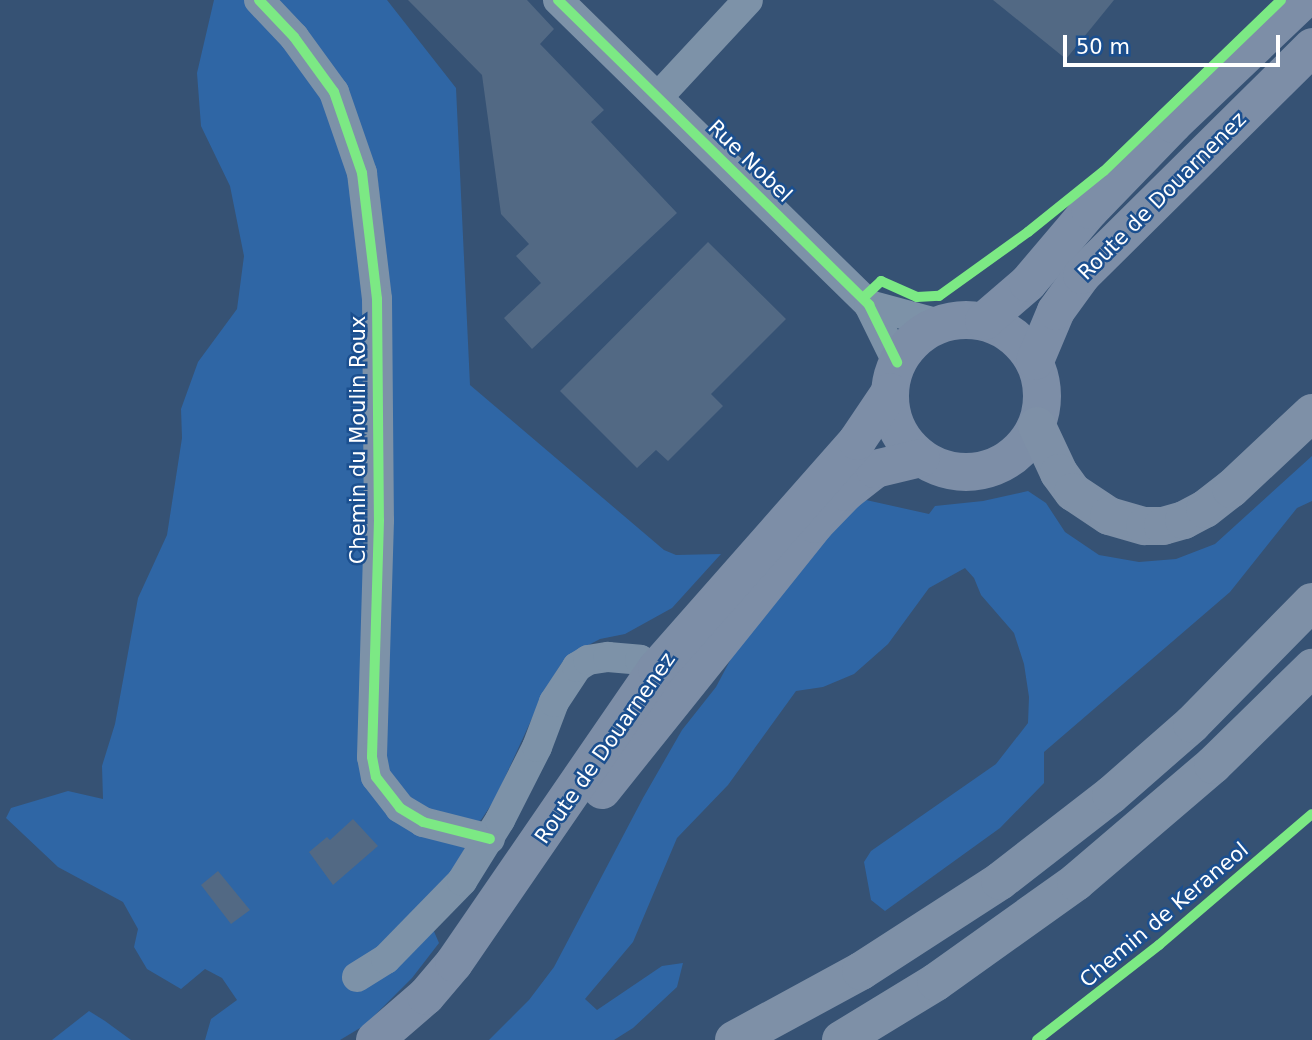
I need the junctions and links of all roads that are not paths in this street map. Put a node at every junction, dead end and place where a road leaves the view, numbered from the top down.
1 (259, 0) edge
2 (558, 0) edge
3 (748, 0) edge
4 (1303, 0) edge
5 (1312, 47) edge
6 (657, 97) junction
7 (869, 305) junction
8 (984, 321) junction
9 (940, 324) junction
10 (1035, 361) junction
11 (893, 377) junction
12 (1312, 413) edge
13 (1037, 426) junction
14 (921, 458) junction
15 (1312, 602) edge
16 (705, 662) junction
17 (657, 668) junction
18 (1312, 668) edge
19 (490, 839) junction
20 (357, 977) dead end
21 (375, 1040) edge
22 (415, 1040) edge
23 (734, 1040) edge
24 (841, 1040) edge

1 - 19 street, Chemin du Moulin Roux
2 - 6 street, Rue Nobel
3 - 6 street
4 - 8 main road, Route de Douarnenez
5 - 10 main road, Route de Douarnenez
6 - 7 street, Rue Nobel
7 - 9 street, Rue Nobel
7 - 11 street, Rue Nobel
8 - 9 main road
8 - 10 main road
9 - 11 main road
10 - 13 main road
11 - 14 main road
11 - 17 main road, Route de Douarnenez
12 - 13 highway
13 - 14 main road
14 - 16 main road, Route de Douarnenez
15 - 23 highway
16 - 17 street
16 - 22 main road, Route de Douarnenez
17 - 19 street
17 - 21 main road, Route de Douarnenez
18 - 24 highway
19 - 20 street

